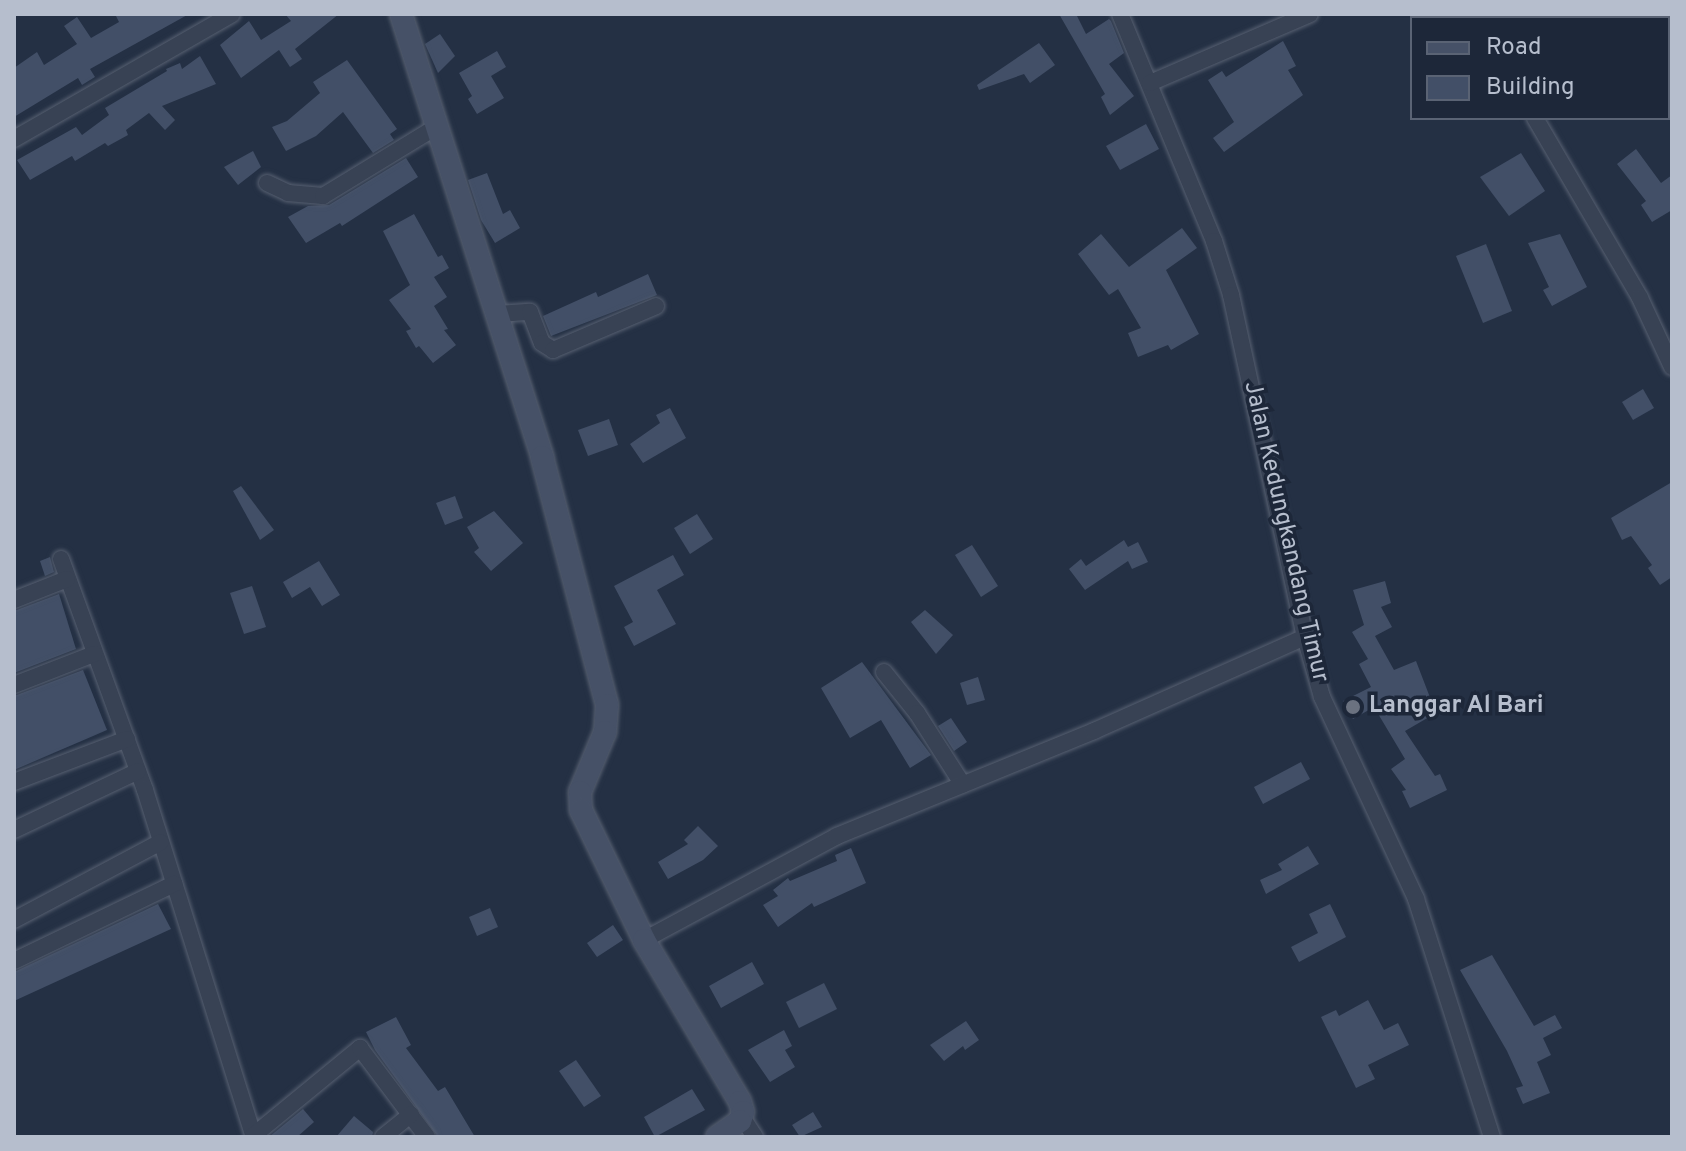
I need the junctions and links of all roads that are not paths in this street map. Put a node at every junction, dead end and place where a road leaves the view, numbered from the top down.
1 (232, 14) edge
2 (401, 14) edge
3 (1120, 14) edge
4 (1310, 14) edge
5 (1150, 83) junction
6 (1536, 120) edge
7 (436, 127) junction
8 (14, 139) edge
9 (267, 183) dead end
10 (656, 306) dead end
11 (498, 314) junction
12 (1672, 367) edge
13 (61, 559) dead end
14 (67, 579) junction
15 (14, 600) edge
16 (1305, 637) junction
17 (94, 654) junction
18 (884, 672) dead end
19 (14, 685) edge
20 (127, 739) junction
21 (138, 771) junction
22 (14, 782) edge
23 (963, 785) junction
24 (14, 830) edge
25 (161, 842) junction
26 (174, 884) junction
27 (14, 920) edge
28 (644, 940) junction
29 (14, 961) edge
30 (411, 1114) junction
31 (742, 1117) junction
32 (253, 1137) edge
33 (383, 1137) edge
34 (427, 1137) edge
35 (717, 1137) edge
36 (755, 1137) edge
37 (1492, 1137) edge

1 - 8 street
2 - 7 street
3 - 5 street, Jalan Kedungkandang Timur
4 - 5 street
5 - 16 street, Jalan Kedungkandang Timur
6 - 12 street
7 - 9 street
7 - 11 street
10 - 11 street
11 - 28 street
13 - 14 street
14 - 15 street
14 - 17 street
16 - 23 street
16 - 37 street, Jalan Kedungkandang Timur
17 - 19 street
17 - 20 street
18 - 23 street
20 - 21 street
20 - 22 street
21 - 24 street
21 - 25 street
23 - 28 street
25 - 26 street
25 - 27 street
26 - 29 street
26 - 32 street
28 - 31 street
30 - 32 street
30 - 33 street
30 - 34 street
31 - 35 street
31 - 36 street

